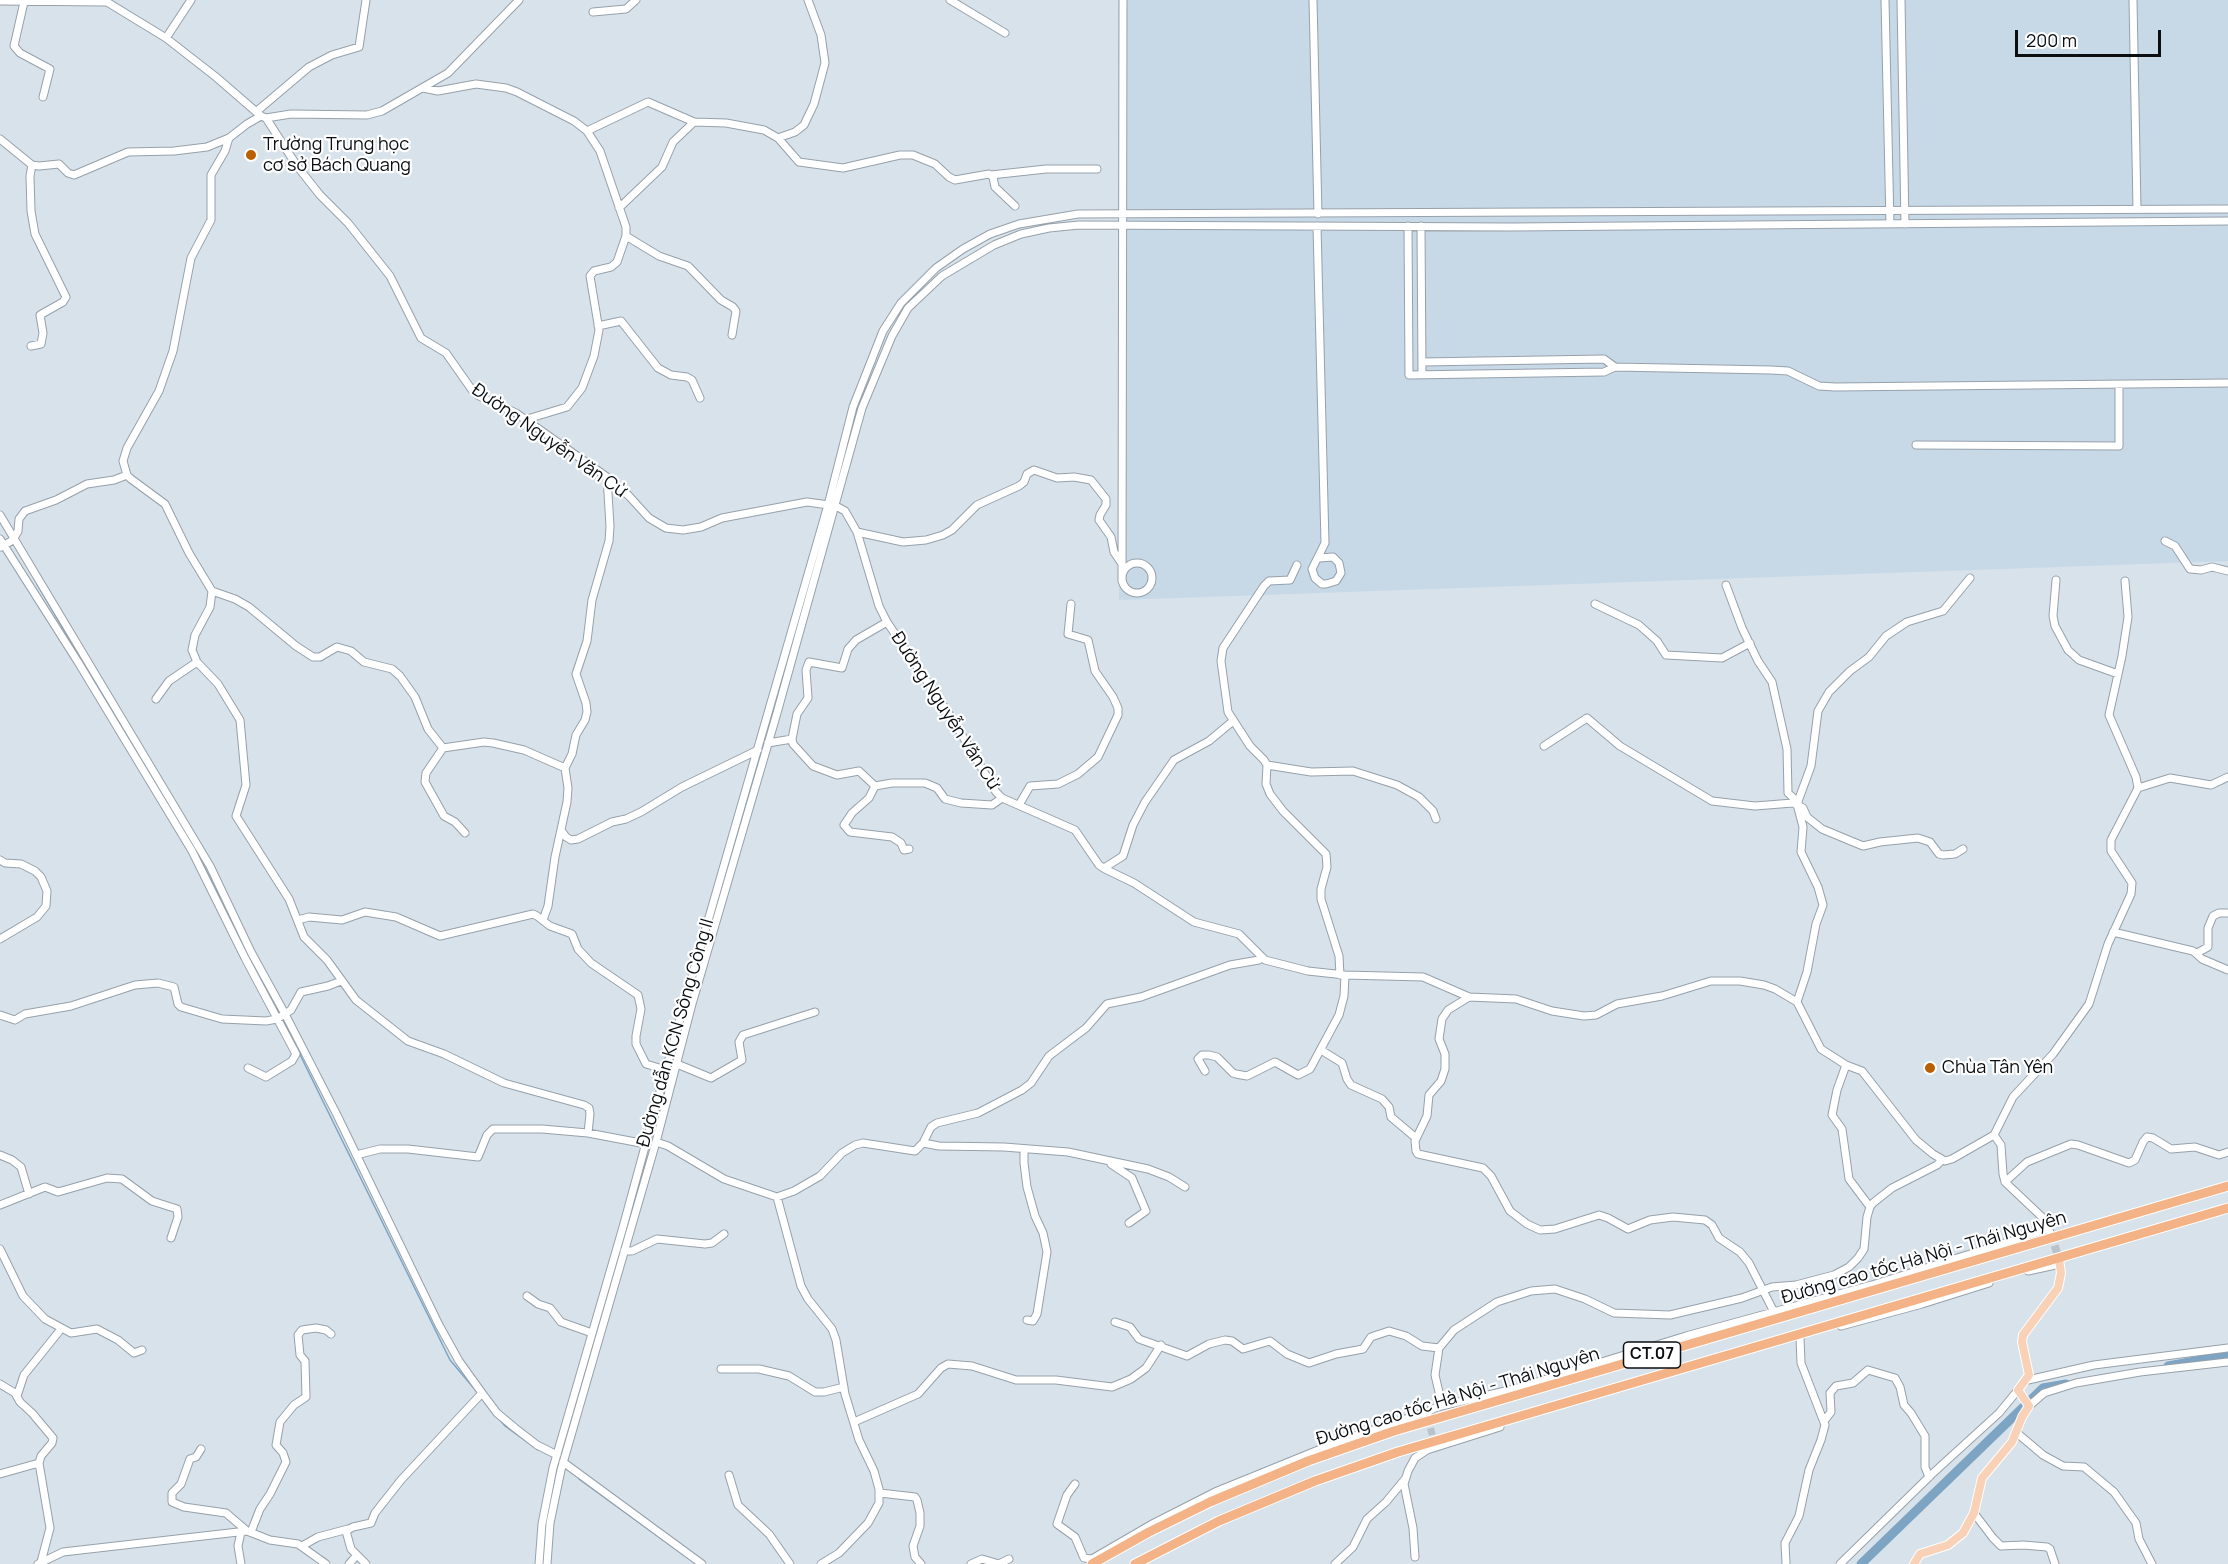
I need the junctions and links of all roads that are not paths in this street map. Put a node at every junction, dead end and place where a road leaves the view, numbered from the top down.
1 (191, 0) edge
2 (366, 0) edge
3 (519, 0) edge
4 (636, 0) edge
5 (808, 0) edge
6 (950, 0) edge
7 (1123, 0) edge
8 (1313, 0) edge
9 (1885, 0) edge
10 (1901, 0) edge
11 (2133, 0) edge
12 (0, 1) edge
13 (24, 2) junction
14 (593, 12) dead end
15 (1005, 33) dead end
16 (166, 38) junction
17 (423, 88) junction
18 (43, 97) dead end
19 (261, 115) junction
20 (694, 122) junction
21 (587, 131) junction
22 (229, 138) junction
23 (778, 138) junction
24 (0, 139) edge
25 (32, 165) junction
26 (1097, 169) dead end
27 (991, 175) junction
28 (1015, 206) dead end
29 (620, 208) junction
30 (2137, 209) junction
31 (2228, 209) edge
32 (1889, 211) junction
33 (1906, 211) junction
34 (1123, 214) junction
35 (1318, 214) junction
36 (2228, 221) edge
37 (1890, 224) junction
38 (1905, 224) junction
39 (1123, 225) junction
40 (1317, 226) junction
41 (1408, 226) junction
42 (1421, 226) junction
43 (626, 236) junction
44 (940, 265) junction
45 (942, 276) junction
46 (598, 326) junction
47 (732, 335) dead end
48 (31, 346) dead end
49 (1422, 362) junction
50 (1615, 367) junction
51 (1422, 375) junction
52 (2228, 383) edge
53 (2120, 385) junction
54 (700, 398) dead end
55 (525, 420) junction
56 (1916, 445) dead end
57 (127, 475) junction
58 (607, 477) junction
59 (832, 506) junction
60 (0, 515) edge
61 (857, 532) junction
62 (2165, 541) dead end
63 (6, 543) edge
64 (1325, 543) junction
65 (1333, 557) junction
66 (1319, 558) junction
67 (1123, 561) junction
68 (1135, 563) junction
69 (1297, 565) dead end
70 (2228, 571) edge
71 (1970, 578) dead end
72 (2056, 580) dead end
73 (1122, 581) junction
74 (2125, 581) dead end
75 (1726, 585) dead end
76 (212, 591) junction
77 (1071, 604) dead end
78 (1595, 604) dead end
79 (887, 622) junction
80 (1750, 643) junction
81 (197, 662) junction
82 (2118, 674) junction
83 (156, 699) dead end
84 (1233, 721) junction
85 (792, 739) junction
86 (768, 743) junction
87 (1544, 746) dead end
88 (443, 748) junction
89 (758, 750) junction
90 (1267, 765) junction
91 (565, 768) junction
92 (2228, 777) edge
93 (875, 786) junction
94 (2138, 788) junction
95 (167, 793) junction
96 (158, 796) junction
97 (1002, 798) junction
98 (1798, 803) junction
99 (1019, 805) junction
100 (740, 808) junction
101 (749, 810) junction
102 (1436, 819) dead end
103 (561, 830) junction
104 (465, 833) dead end
105 (909, 849) dead end
106 (1963, 849) dead end
107 (0, 860) edge
108 (1104, 868) junction
109 (2228, 913) edge
110 (298, 920) junction
111 (543, 920) junction
112 (2113, 932) junction
113 (0, 939) edge
114 (2197, 952) junction
115 (1261, 957) junction
116 (2228, 970) edge
117 (1342, 975) junction
118 (340, 981) junction
119 (1469, 997) junction
120 (1797, 1002) junction
121 (815, 1012) dead end
122 (0, 1015) edge
123 (281, 1017) junction
124 (1321, 1050) junction
125 (677, 1064) junction
126 (1846, 1065) junction
127 (248, 1068) dead end
128 (666, 1070) junction
129 (1205, 1071) dead end
130 (588, 1133) junction
131 (1994, 1135) junction
132 (1416, 1138) junction
133 (656, 1142) junction
134 (923, 1143) junction
135 (646, 1144) junction
136 (1024, 1149) junction
137 (2228, 1152) edge
138 (0, 1155) edge
139 (356, 1155) junction
140 (1104, 1160) junction
141 (1942, 1160) junction
142 (2005, 1182) junction
143 (2228, 1186) edge
144 (1185, 1187) dead end
145 (29, 1194) junction
146 (777, 1197) junction
147 (0, 1205) edge
148 (1869, 1207) junction
149 (2228, 1208) edge
150 (1129, 1223) dead end
151 (627, 1228) junction
152 (724, 1234) dead end
153 (171, 1238) dead end
154 (0, 1249) edge
155 (624, 1251) junction
156 (2060, 1262) joint
157 (1763, 1290) junction
158 (526, 1296) dead end
159 (1773, 1311) junction
160 (1027, 1320) dead end
161 (1115, 1322) dead end
162 (61, 1329) junction
163 (592, 1333) junction
164 (331, 1334) dead end
165 (1800, 1337) junction
166 (1161, 1345) junction
167 (1439, 1348) junction
168 (2228, 1348) edge
169 (142, 1350) dead end
170 (2228, 1362) edge
171 (721, 1369) dead end
172 (2028, 1380) junction
173 (0, 1384) edge
174 (844, 1387) junction
175 (2020, 1392) junction
176 (481, 1394) junction
177 (17, 1396) junction
178 (1442, 1405) junction
179 (2029, 1405) junction
180 (1824, 1421) junction
181 (854, 1422) junction
182 (2017, 1433) junction
183 (201, 1449) dead end
184 (557, 1455) junction
185 (563, 1462) junction
186 (39, 1463) junction
187 (0, 1474) edge
188 (729, 1475) dead end
189 (1929, 1476) junction
190 (1405, 1479) junction
191 (1075, 1484) dead end
192 (880, 1493) junction
193 (1974, 1513) junction
194 (348, 1529) junction
195 (246, 1532) junction
196 (302, 1546) junction
197 (357, 1555) junction
198 (1415, 1557) dead end
199 (1010, 1559) dead end
200 (39, 1563) edge
201 (241, 1564) edge
202 (326, 1564) edge
203 (349, 1564) edge
204 (366, 1564) edge
205 (539, 1564) edge
206 (547, 1564) edge
207 (702, 1564) edge
208 (790, 1564) edge
209 (820, 1564) edge
210 (921, 1564) edge
211 (971, 1564) edge
212 (1092, 1564) edge
213 (1135, 1564) edge
214 (1335, 1564) edge
215 (1786, 1564) edge
216 (1840, 1564) edge
217 (1914, 1564) edge
218 (2055, 1564) edge
219 (2152, 1564) edge

1 - 16 street
2 - 19 street
3 - 17 street
4 - 14 street
5 - 23 street
6 - 15 street
7 - 34 street
8 - 35 street
9 - 32 street
10 - 33 street
11 - 30 street
12 - 13 street, Đường Nguyễn Văn Cừ
13 - 16 street, Đường Nguyễn Văn Cừ
13 - 18 street
16 - 19 street, Đường Nguyễn Văn Cừ
17 - 19 street
17 - 21 street
19 - 22 street
19 - 55 street, Đường Nguyễn Văn Cừ
20 - 21 street
20 - 23 street
20 - 29 street
21 - 29 street
22 - 25 street
22 - 57 street
23 - 27 street
24 - 25 street
25 - 48 street
26 - 27 street
27 - 28 street
29 - 43 street
30 - 31 street
30 - 33 street
32 - 33 street
32 - 35 street
32 - 37 street
33 - 38 street
34 - 35 street
34 - 39 street
34 - 44 street
36 - 38 street
37 - 38 street
37 - 42 street
39 - 40 street
39 - 45 street
39 - 67 street
40 - 41 street
40 - 64 street
41 - 42 street
41 - 51 street
42 - 49 street
43 - 46 street
43 - 47 street
44 - 45 street
44 - 59 street
45 - 59 street
46 - 54 street
46 - 55 street
49 - 50 street
49 - 51 street
50 - 51 street
50 - 53 street
52 - 53 street
53 - 56 street
55 - 58 street, Đường Nguyễn Văn Cừ
57 - 63 street
57 - 76 street
58 - 59 street, Đường Nguyễn Văn Cừ
58 - 91 street
59 - 61 street, Đường Nguyễn Văn Cừ
59 - 86 street, Đường dẫn KCN Sông Công II
59 - 89 street, Đường dẫn KCN Sông Công II
60 - 63 street
61 - 67 street
61 - 79 street, Đường Nguyễn Văn Cừ
62 - 70 street
63 - 95 street
63 - 96 street
64 - 65 street
64 - 66 street
65 - 66 street
65 - 66 street
67 - 68 street
67 - 73 street
68 - 73 street
68 - 73 street
69 - 84 street
71 - 98 street
72 - 82 street
74 - 82 street
75 - 80 street
76 - 81 street
76 - 88 street
77 - 99 street
78 - 80 street
79 - 85 street
79 - 97 street, Đường Nguyễn Văn Cừ
80 - 98 street
81 - 83 street
81 - 110 street
82 - 94 street
84 - 90 street
84 - 108 street
85 - 86 street
85 - 93 street
86 - 101 street, Đường dẫn KCN Sông Công II
87 - 98 street
88 - 91 street
88 - 104 street
89 - 100 street, Đường dẫn KCN Sông Công II
89 - 103 street
90 - 102 street
90 - 117 street
91 - 103 street
92 - 94 street
93 - 97 street
93 - 105 street
94 - 112 street
95 - 96 street
95 - 123 street
96 - 123 street
97 - 99 street, Đường Nguyễn Văn Cừ
98 - 106 street
98 - 120 street
99 - 108 street, Đường Nguyễn Văn Cừ
100 - 101 street
100 - 128 street, Đường dẫn KCN Sông Công II
101 - 125 street, Đường dẫn KCN Sông Công II
103 - 111 street
107 - 113 street
108 - 115 street, Đường Nguyễn Văn Cừ
109 - 114 street
110 - 111 street
110 - 118 street
111 - 128 street
112 - 114 street
112 - 131 street
114 - 116 street
115 - 117 street, Đường Nguyễn Văn Cừ
115 - 134 street
117 - 119 street, Đường Nguyễn Văn Cừ
117 - 124 street
118 - 123 street
118 - 130 street
119 - 120 street, Đường Nguyễn Văn Cừ
119 - 132 street
120 - 126 street
121 - 125 street
122 - 123 street
123 - 127 street
123 - 139 street
124 - 129 street
124 - 132 street
125 - 133 street, Đường dẫn KCN Sông Công II
126 - 141 street
126 - 148 street
128 - 135 street, Đường dẫn KCN Sông Công II
130 - 135 street
130 - 139 street
131 - 141 street
131 - 142 street
132 - 157 street
133 - 146 street
133 - 151 street, Đường dẫn KCN Sông Công II
134 - 136 street
134 - 146 street
135 - 151 street, Đường dẫn KCN Sông Công II
136 - 140 street
136 - 160 street
137 - 142 street
138 - 145 street
139 - 176 street
140 - 144 street
140 - 150 street
141 - 148 street
142 - 159 street
143 - 212 highway, Đường cao tốc Hà Nội - Thái Nguyên / CT.07
145 - 147 street
145 - 153 street
146 - 174 street
148 - 157 street
149 - 213 highway, Đường cao tốc Hà Nội - Thái Nguyên / CT.07
151 - 155 street, Đường dẫn KCN Sông Công II
151 - 163 street, Đường dẫn KCN Sông Công II
152 - 155 street
154 - 162 street
155 - 185 street, Đường dẫn KCN Sông Công II
156 - 165 street
156 - 172 main road
157 - 159 street
157 - 167 street
158 - 163 street
159 - 178 street
161 - 166 street
162 - 169 street
162 - 177 street
163 - 184 street, Đường dẫn KCN Sông Công II
164 - 195 street
165 - 180 street
165 - 190 street
166 - 167 street
166 - 181 street
167 - 178 street
168 - 172 street
170 - 179 street
171 - 174 street
172 - 175 main road
173 - 177 street
174 - 181 street
175 - 179 main road
175 - 189 street
176 - 184 street
176 - 194 street
177 - 186 street
178 - 191 street
179 - 182 main road
180 - 189 street
180 - 215 street
181 - 192 street
182 - 193 main road
182 - 219 street
183 - 195 street
184 - 205 street, Đường dẫn KCN Sông Công II
185 - 206 street, Đường dẫn KCN Sông Công II
185 - 207 street
186 - 187 street
186 - 200 street
188 - 208 street
189 - 216 street
190 - 198 street
190 - 214 street
192 - 209 street
192 - 210 street
193 - 217 main road
193 - 218 street
194 - 196 street
194 - 197 street
195 - 196 street
195 - 200 street
195 - 201 street
196 - 202 street
197 - 203 street
197 - 204 street
199 - 211 street

